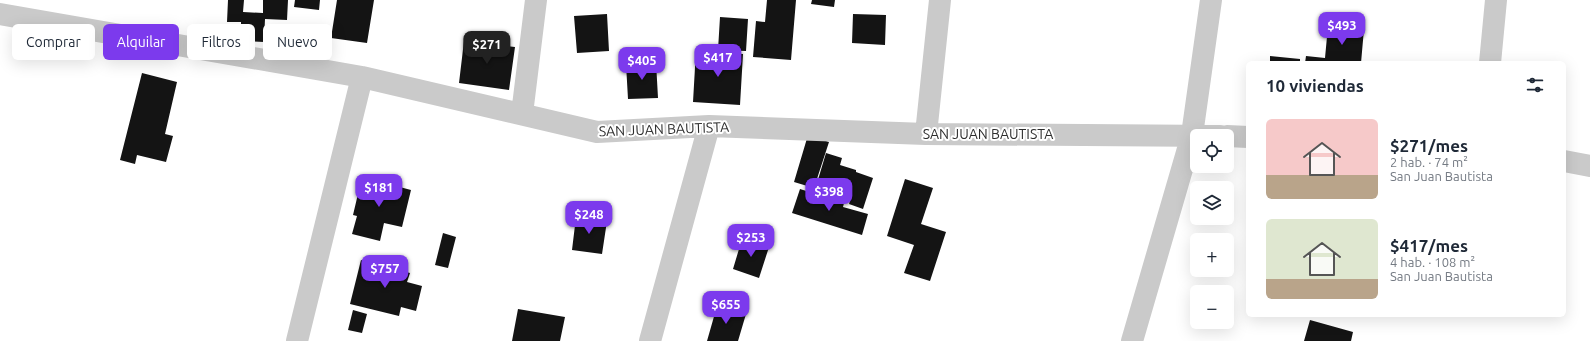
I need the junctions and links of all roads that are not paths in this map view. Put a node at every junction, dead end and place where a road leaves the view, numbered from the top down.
1 (536, 0) edge
2 (940, 0) edge
3 (1211, 0) edge
4 (1496, 0) edge
5 (0, 14) edge
6 (1490, 61) edge
7 (362, 77) junction
8 (522, 114) junction
9 (709, 126) junction
10 (1193, 129) edge
11 (926, 134) junction
12 (1190, 135) edge
13 (1234, 136) edge
14 (1246, 137) edge
15 (1190, 142) edge
16 (1566, 161) edge
17 (1590, 166) edge
18 (297, 341) edge
19 (650, 341) edge
20 (1132, 341) edge

1 - 8 street
2 - 11 street
3 - 10 street
4 - 6 street
5 - 7 street, SAN JUAN BAUTISTA
7 - 8 street, SAN JUAN BAUTISTA
7 - 18 street
8 - 9 street, SAN JUAN BAUTISTA
9 - 11 street, SAN JUAN BAUTISTA
9 - 19 street
11 - 12 street, SAN JUAN BAUTISTA
13 - 14 street
15 - 20 street
16 - 17 street

